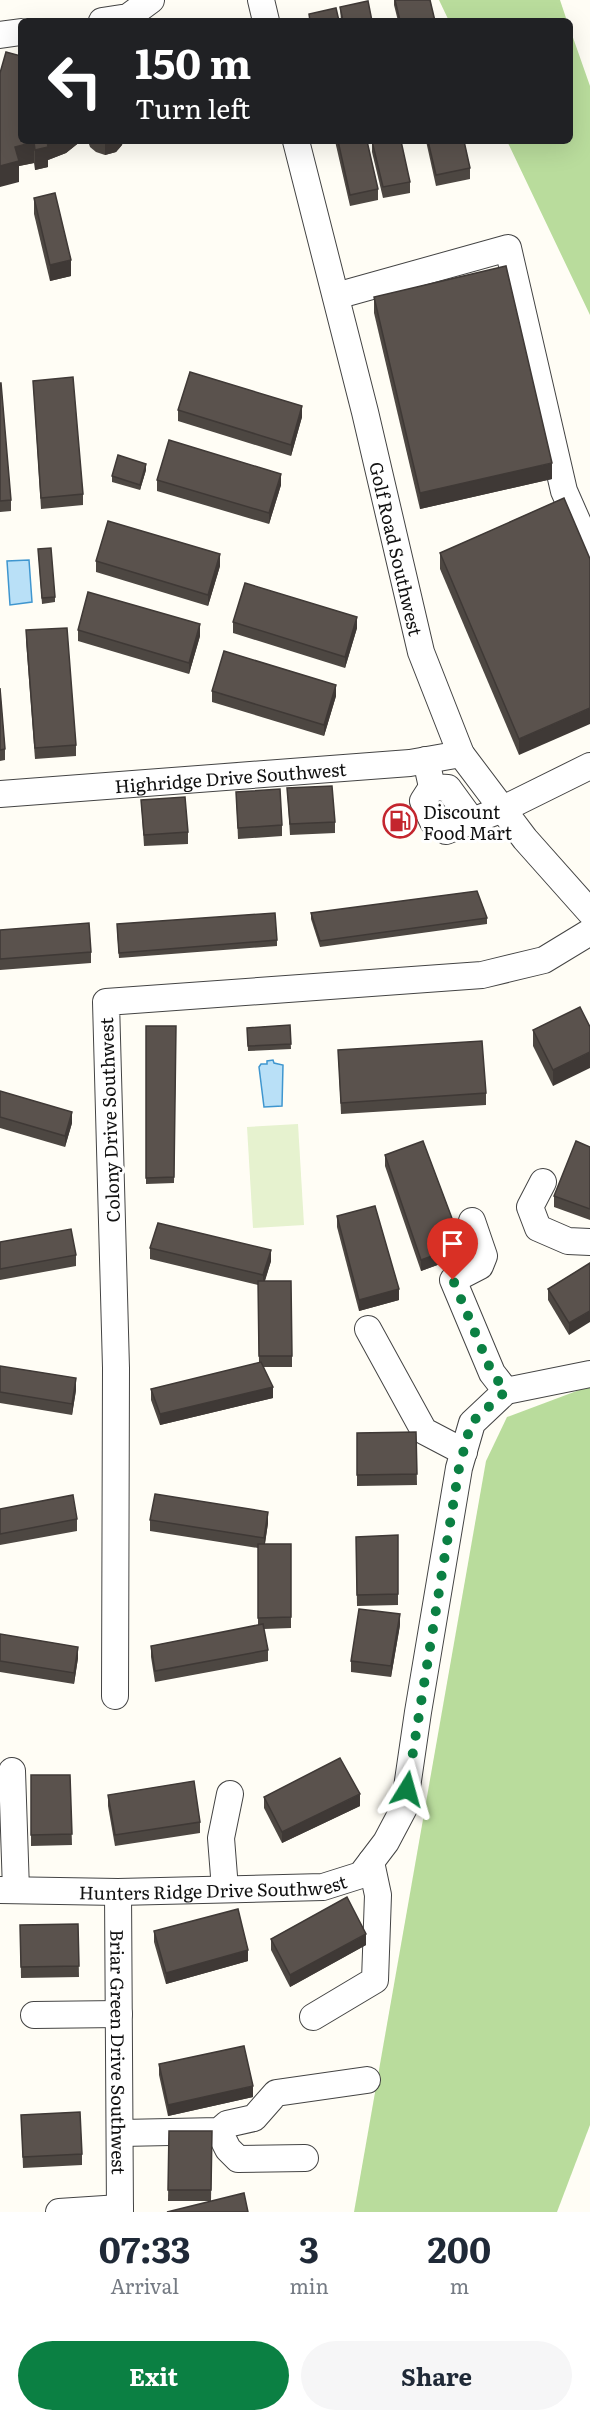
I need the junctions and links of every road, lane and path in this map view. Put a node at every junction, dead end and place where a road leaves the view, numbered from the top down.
1 (151, 0) edge
2 (261, 0) edge
3 (128, 18) edge
4 (265, 18) edge
5 (18, 32) edge
6 (0, 35) edge
7 (297, 144) edge
8 (336, 296) junction
9 (590, 550) edge
10 (461, 754) junction
11 (426, 760) junction
12 (590, 765) edge
13 (0, 794) edge
14 (503, 809) junction
15 (590, 912) edge
16 (590, 932) edge
17 (543, 1182) dead end
18 (472, 1221) dead end
19 (590, 1242) edge
20 (368, 1329) dead end
21 (590, 1374) edge
22 (506, 1391) junction
23 (464, 1452) junction
24 (115, 1696) dead end
25 (12, 1771) dead end
26 (230, 1794) dead end
27 (371, 1862) junction
28 (225, 1889) junction
29 (8, 1890) edge
30 (118, 1892) junction
31 (119, 2014) junction
32 (34, 2015) dead end
33 (313, 2017) dead end
34 (367, 2080) dead end
35 (219, 2131) junction
36 (121, 2133) junction
37 (305, 2158) dead end
38 (120, 2210) edge
39 (59, 2212) edge

1 - 3 street
2 - 4 street
5 - 6 street
7 - 8 street, Golf Road Southwest
8 - 9 street
8 - 10 street, Golf Road Southwest
10 - 11 street, Highridge Drive Southwest
10 - 14 street, Golf Road Southwest
11 - 13 street, Highridge Drive Southwest
11 - 14 street
12 - 14 street
14 - 15 street, Golf Road Southwest
16 - 24 street, Colony Drive Southwest
17 - 19 street
18 - 22 street
20 - 23 street
21 - 22 street
22 - 23 street, Hunters Ridge Drive Southwest
23 - 27 street, Hunters Ridge Drive Southwest
25 - 29 street
26 - 28 street
27 - 28 street, Hunters Ridge Drive Southwest
27 - 33 street
28 - 30 street, Hunters Ridge Drive Southwest
29 - 30 street, Hunters Ridge Drive Southwest
30 - 31 street, Briar Green Drive Southwest
31 - 32 street
31 - 36 street, Briar Green Drive Southwest
34 - 35 street
35 - 36 street
35 - 37 street
36 - 38 street, Briar Green Drive Southwest
38 - 39 street

